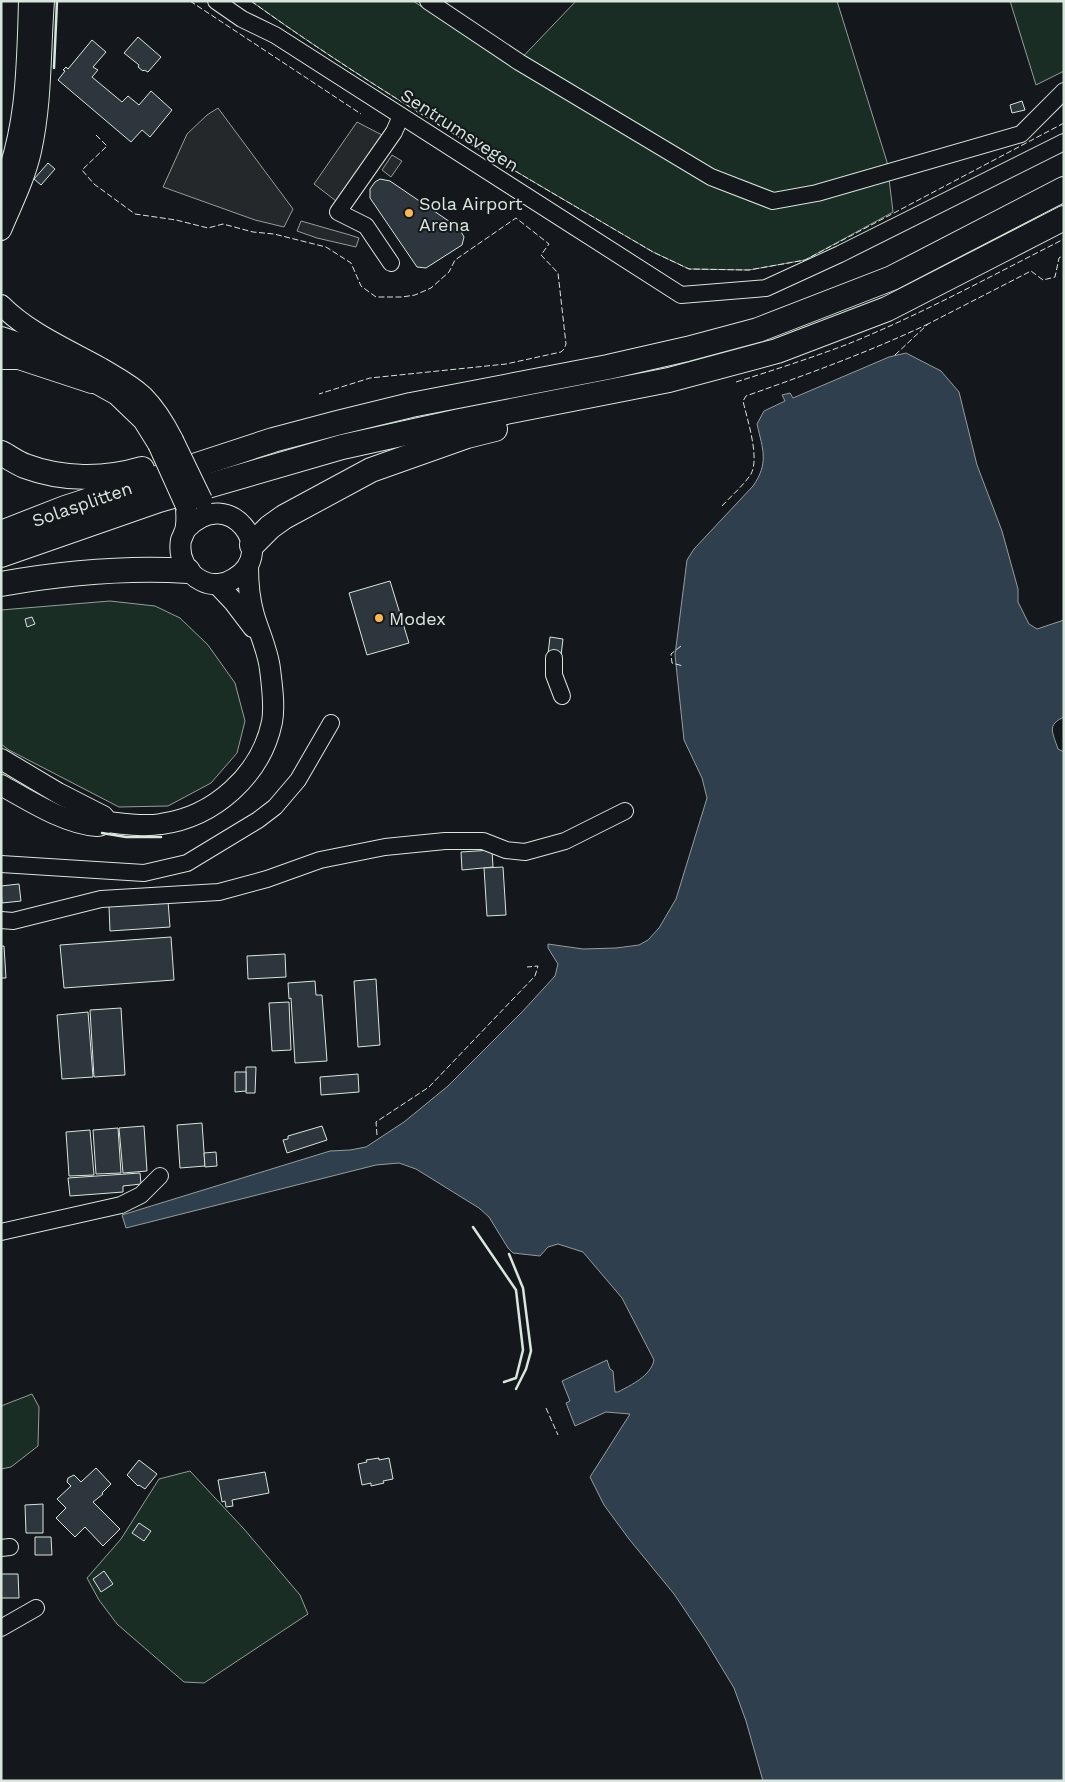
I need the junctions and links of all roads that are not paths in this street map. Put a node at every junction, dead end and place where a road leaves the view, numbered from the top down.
1 (29, 1) edge
2 (44, 1) edge
3 (216, 1) edge
4 (428, 1) edge
5 (1064, 91) edge
6 (401, 116) junction
7 (1064, 142) edge
8 (1064, 189) edge
9 (1, 192) edge
10 (1064, 218) edge
11 (1, 230) edge
12 (391, 263) dead end
13 (1, 305) edge
14 (1, 337) edge
15 (1, 356) edge
16 (669, 380) junction
17 (92, 381) junction
18 (273, 440) junction
19 (165, 442) junction
20 (1, 453) edge
21 (201, 506) junction
22 (186, 528) junction
23 (1, 533) edge
24 (1, 555) edge
25 (250, 556) junction
26 (188, 571) junction
27 (1, 584) edge
28 (217, 584) junction
29 (262, 641) junction
30 (554, 658) dead end
31 (562, 696) dead end
32 (331, 722) dead end
33 (1, 760) edge
34 (1, 784) edge
35 (625, 811) dead end
36 (108, 822) junction
37 (1, 864) edge
38 (1, 920) edge
39 (160, 1176) dead end
40 (1, 1232) edge
41 (36, 1608) dead end
42 (1, 1628) edge

1 - 9 main road
2 - 11 main road
3 - 6 street, Sentrumsvegen
4 - 5 street
6 - 7 street, Sentrumsvegen
6 - 12 street
8 - 18 highway
10 - 16 highway
13 - 19 main road
14 - 17 main road
15 - 17 highway
16 - 24 highway, Solasplitten
16 - 25 highway
17 - 19 main road
18 - 20 highway
18 - 23 highway, Solasplitten
19 - 21 main road, bridge
21 - 22 main road
21 - 22 main road
21 - 25 main road
22 - 26 main road
25 - 28 main road
25 - 29 main road
26 - 27 highway
26 - 28 main road
28 - 29 main road
29 - 36 main road
30 - 31 street
32 - 37 street
33 - 36 main road
34 - 36 main road
35 - 38 street
39 - 40 street
41 - 42 street

